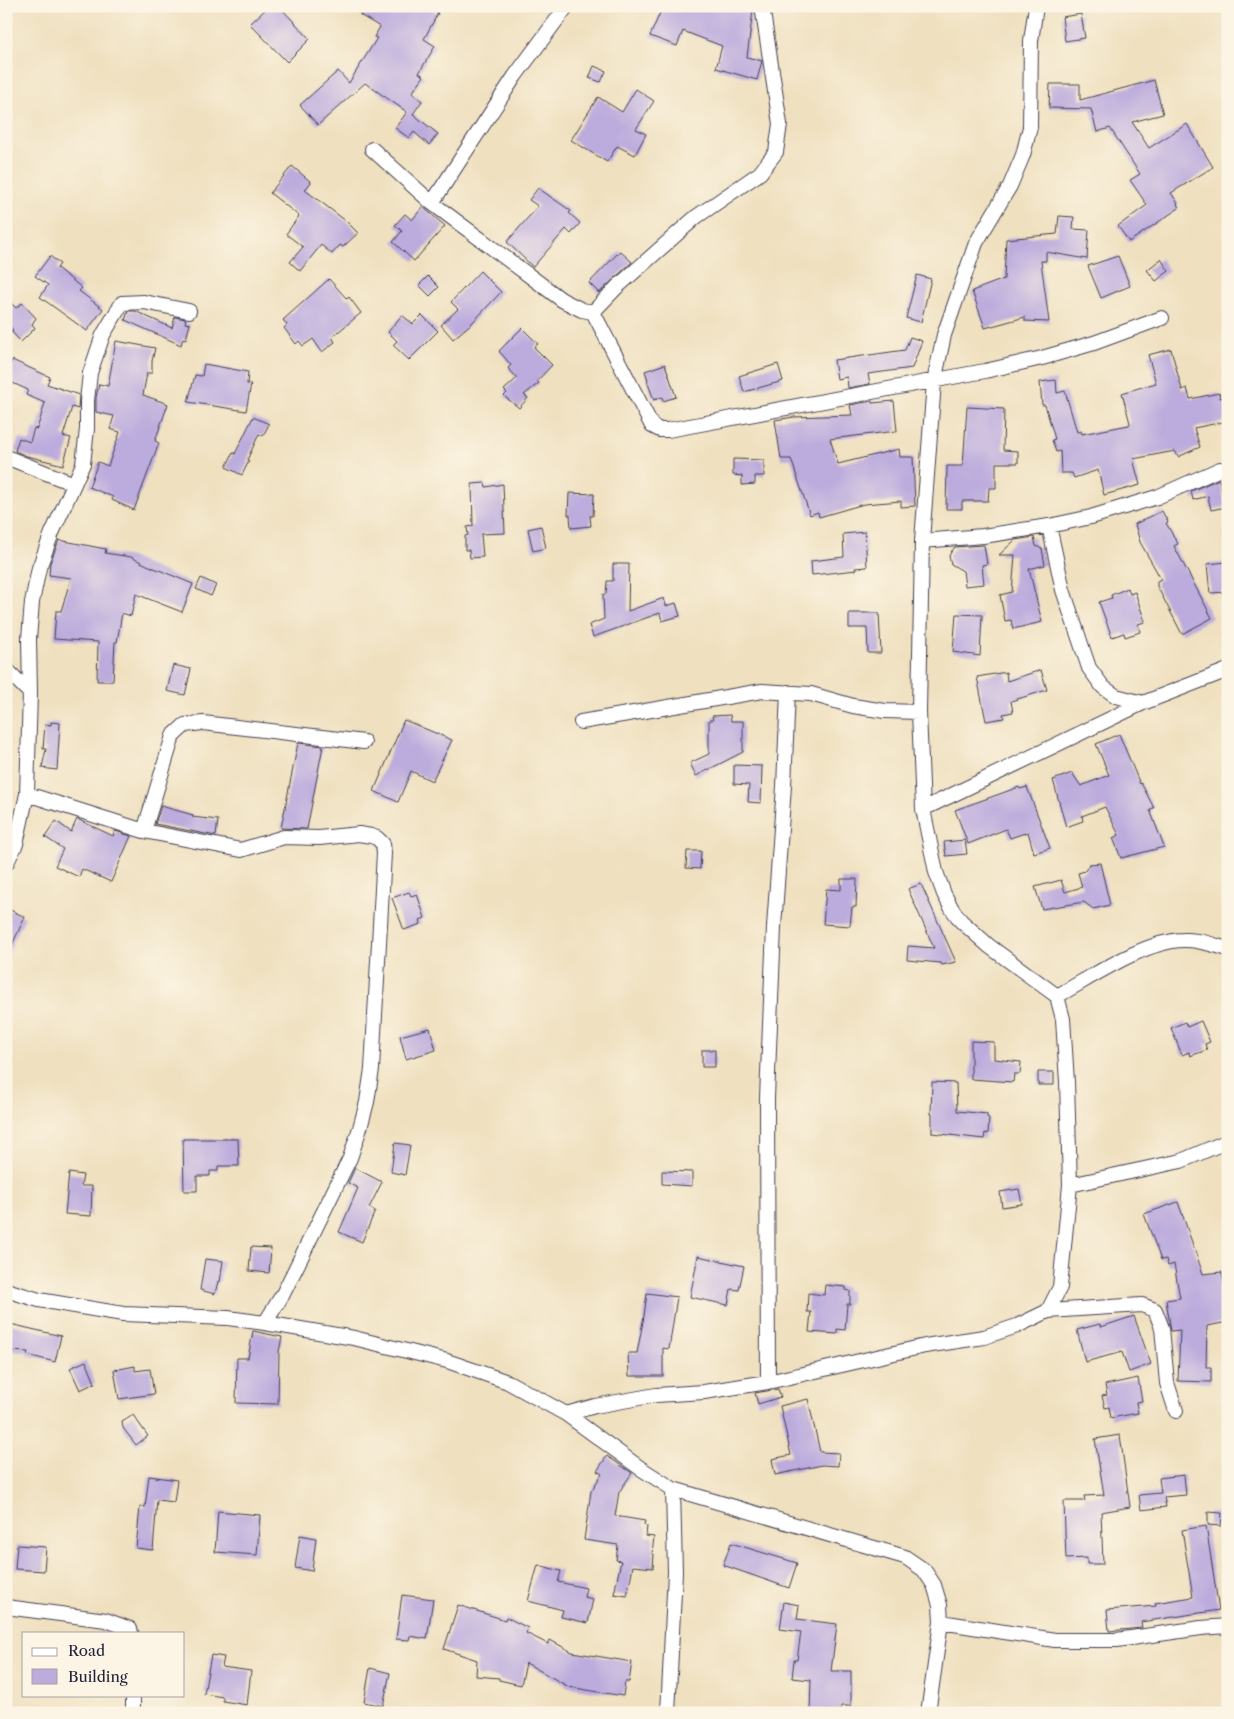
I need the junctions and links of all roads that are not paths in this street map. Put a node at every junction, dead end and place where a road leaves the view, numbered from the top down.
1 (567, 6) edge
2 (762, 6) edge
3 (1036, 6) edge
4 (372, 149) dead end
5 (432, 203) junction
6 (189, 311) dead end
7 (593, 312) junction
8 (1162, 318) dead end
9 (934, 382) junction
10 (6, 458) edge
11 (1220, 469) dead end
12 (74, 484) junction
13 (1049, 526) junction
14 (922, 541) junction
15 (6, 669) edge
16 (1228, 670) edge
17 (788, 692) junction
18 (30, 693) junction
19 (1143, 703) junction
20 (919, 712) junction
21 (581, 722) dead end
22 (364, 742) dead end
23 (28, 794) junction
24 (923, 809) junction
25 (144, 831) junction
26 (6, 864) edge
27 (1228, 949) edge
28 (1057, 996) junction
29 (1228, 1141) edge
30 (1070, 1185) junction
31 (6, 1290) edge
32 (1048, 1311) junction
33 (264, 1322) junction
34 (768, 1382) junction
35 (1176, 1411) dead end
36 (566, 1414) junction
37 (673, 1490) junction
38 (6, 1607) edge
39 (941, 1622) junction
40 (1228, 1626) edge
41 (131, 1632) edge
42 (133, 1696) edge
43 (133, 1713) edge
44 (668, 1713) edge
45 (928, 1713) edge

1 - 5 street
2 - 7 street
3 - 9 street
4 - 5 street
5 - 7 street
6 - 12 street
7 - 9 street
8 - 9 street
9 - 14 street
10 - 12 street
11 - 13 street
12 - 18 street
13 - 14 street
13 - 19 street
14 - 20 street
15 - 18 street
16 - 19 street
17 - 20 street
17 - 21 street
17 - 34 street
18 - 23 street
19 - 24 street
20 - 24 street
22 - 25 street
23 - 25 street
23 - 26 street
24 - 28 street
25 - 33 street
27 - 28 street
28 - 30 street
29 - 30 street
30 - 32 street
31 - 33 street
32 - 34 street
32 - 35 street
33 - 36 street
34 - 36 street
36 - 37 street
37 - 39 street
37 - 44 street
38 - 41 street
39 - 40 street
39 - 45 street
42 - 43 street

